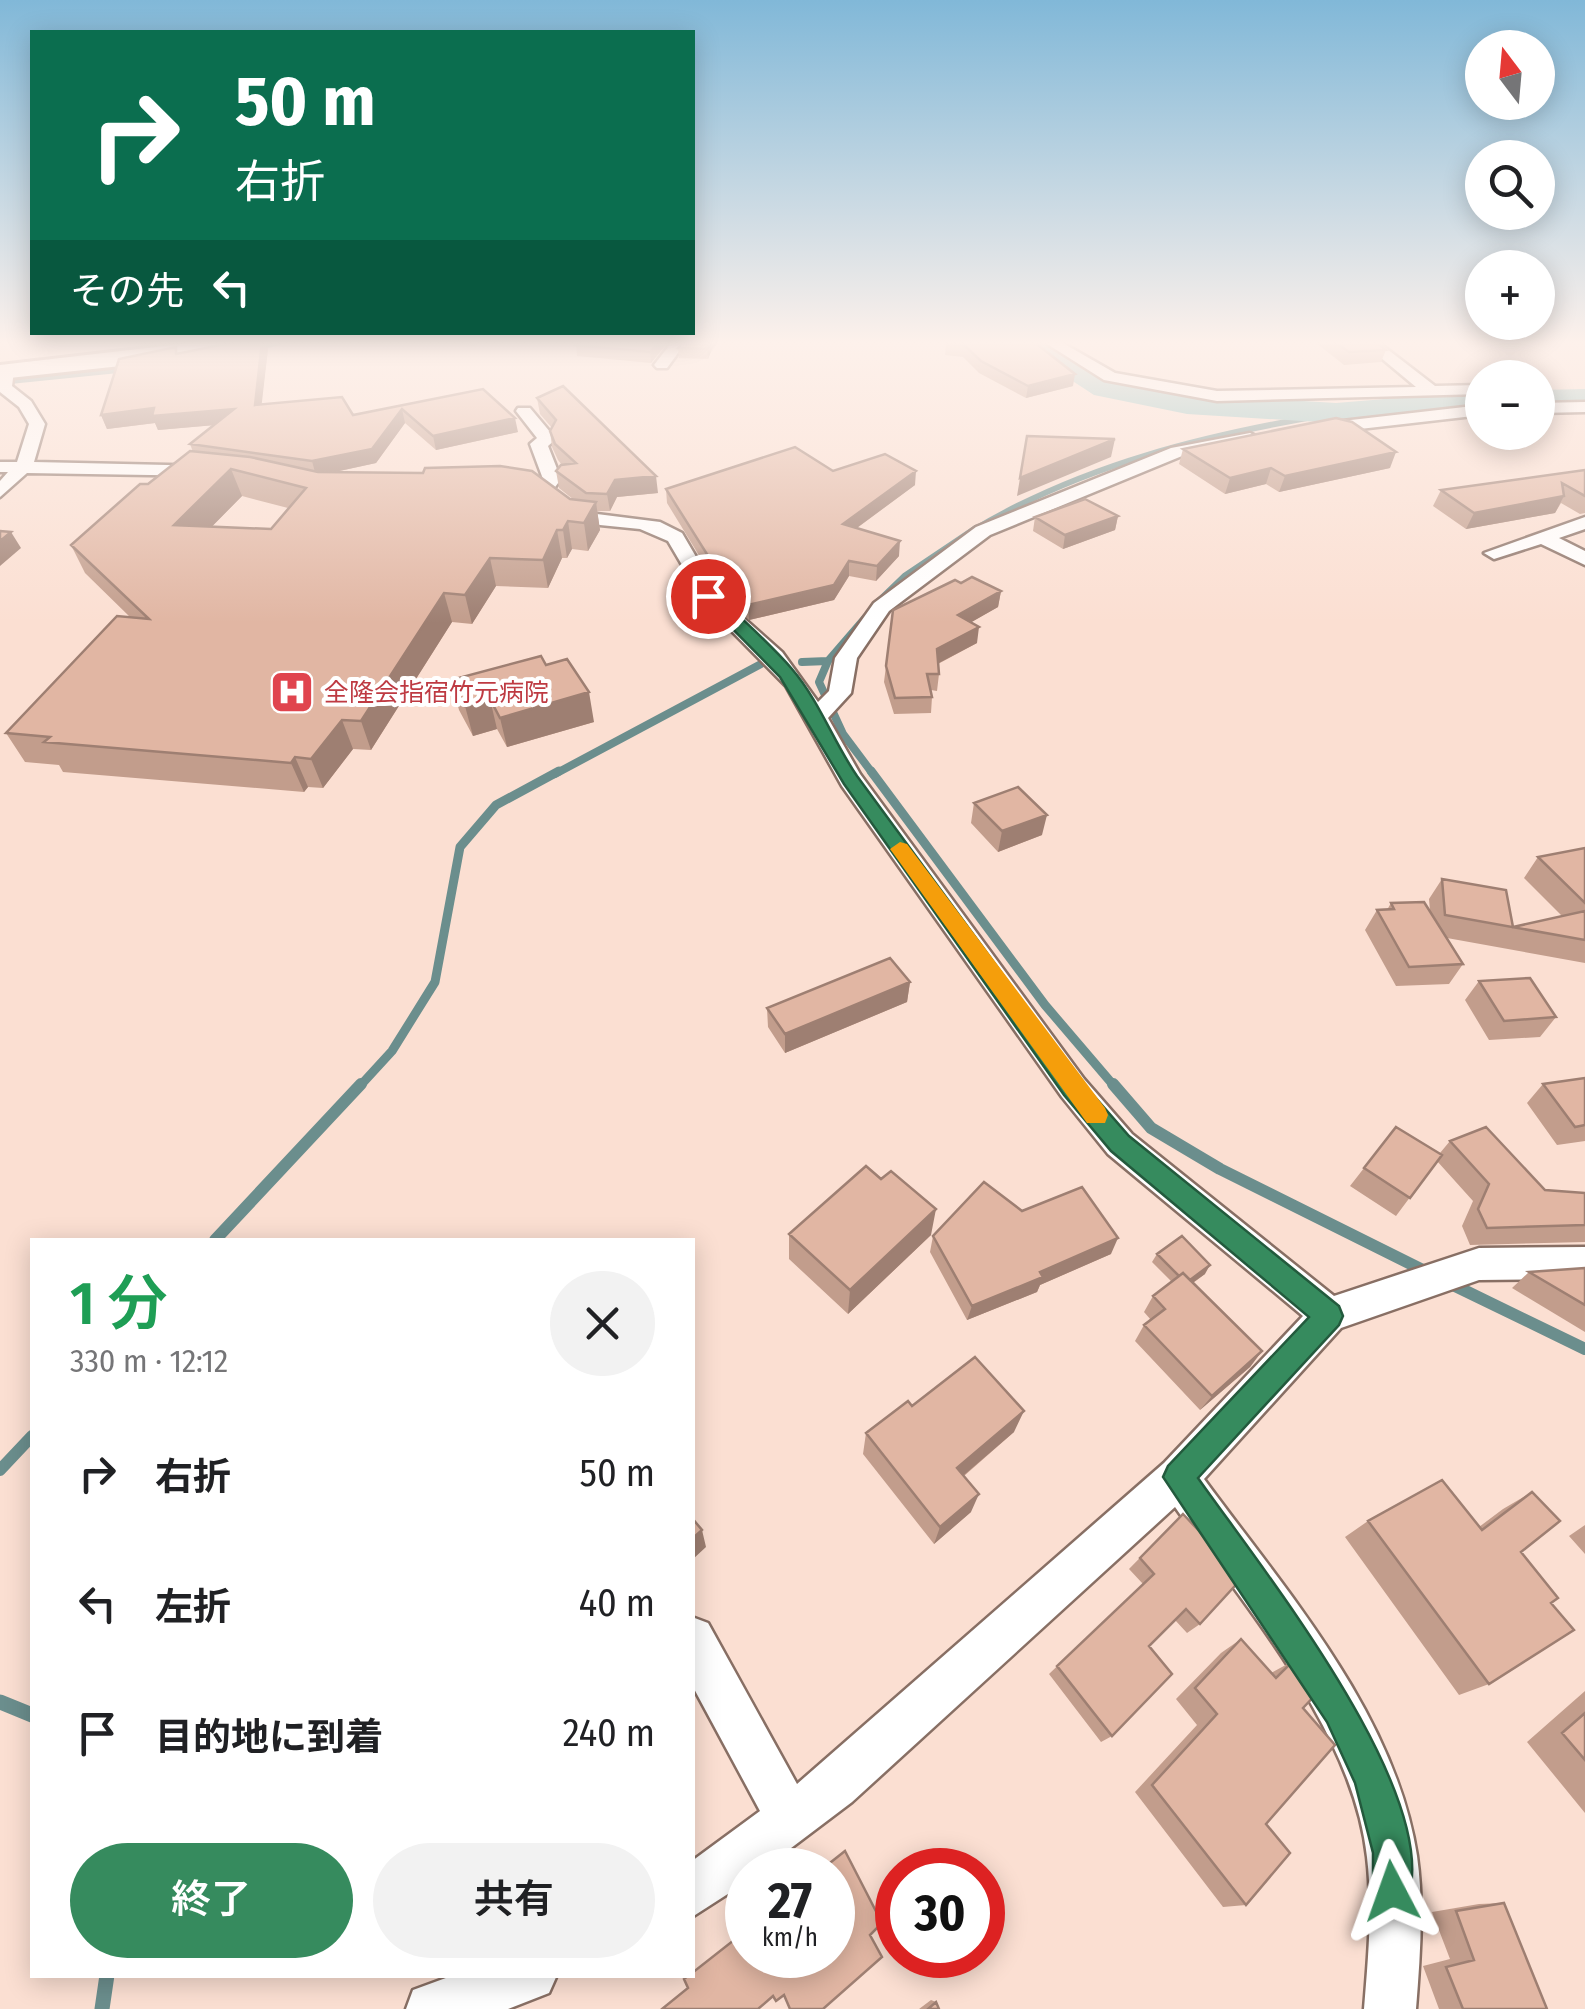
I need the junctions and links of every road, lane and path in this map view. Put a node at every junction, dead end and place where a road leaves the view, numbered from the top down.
1 (33, 436) edge
2 (544, 436) edge
3 (1270, 436) edge
4 (25, 464) junction
5 (0, 467) edge
6 (234, 473) edge
7 (0, 492) edge
8 (1585, 523) edge
9 (1542, 538) junction
10 (1494, 553) dead end
11 (1585, 559) edge
12 (816, 716) junction
13 (1585, 1263) edge
14 (1329, 1316) junction
15 (1178, 1477) junction
16 (695, 1645) edge
17 (790, 1819) junction
18 (695, 1890) edge
19 (521, 1978) edge
20 (432, 2009) edge
21 (1390, 2009) edge

1 - 4 street
2 - 12 street
3 - 12 street
4 - 5 street
4 - 6 street
4 - 7 street
8 - 9 street
9 - 10 street
9 - 11 street
12 - 14 street
13 - 14 street
14 - 15 street
15 - 17 street
15 - 21 street
16 - 17 street
17 - 18 street
19 - 20 street

